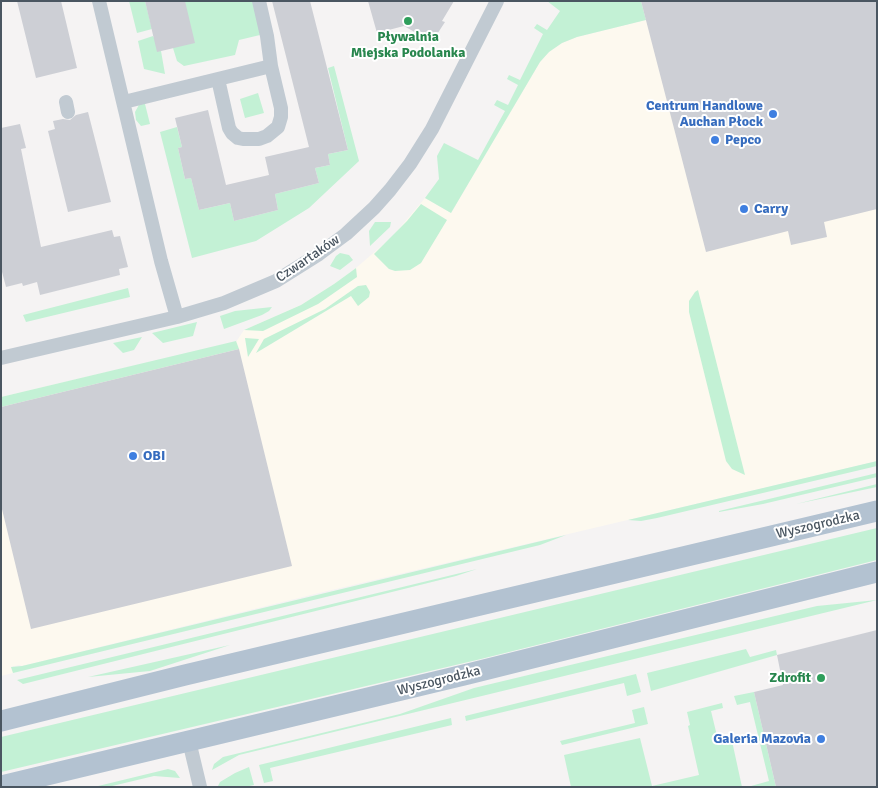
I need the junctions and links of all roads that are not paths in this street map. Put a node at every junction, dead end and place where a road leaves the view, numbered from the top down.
1 (99, 1) edge
2 (259, 1) edge
3 (497, 1) edge
4 (271, 66) junction
5 (218, 78) junction
6 (124, 102) junction
7 (178, 317) junction
8 (1, 358) edge
9 (877, 512) edge
10 (877, 572) edge
11 (1, 721) edge
12 (189, 741) junction
13 (1, 786) edge
14 (200, 787) edge

1 - 6 street
2 - 4 street
3 - 7 street, Czwartaków
4 - 5 street
4 - 5 street
5 - 6 street
6 - 7 street
7 - 8 street, Czwartaków
9 - 11 main road, Wyszogrodzka
10 - 12 main road, Wyszogrodzka
12 - 13 main road, Wyszogrodzka
12 - 14 street

